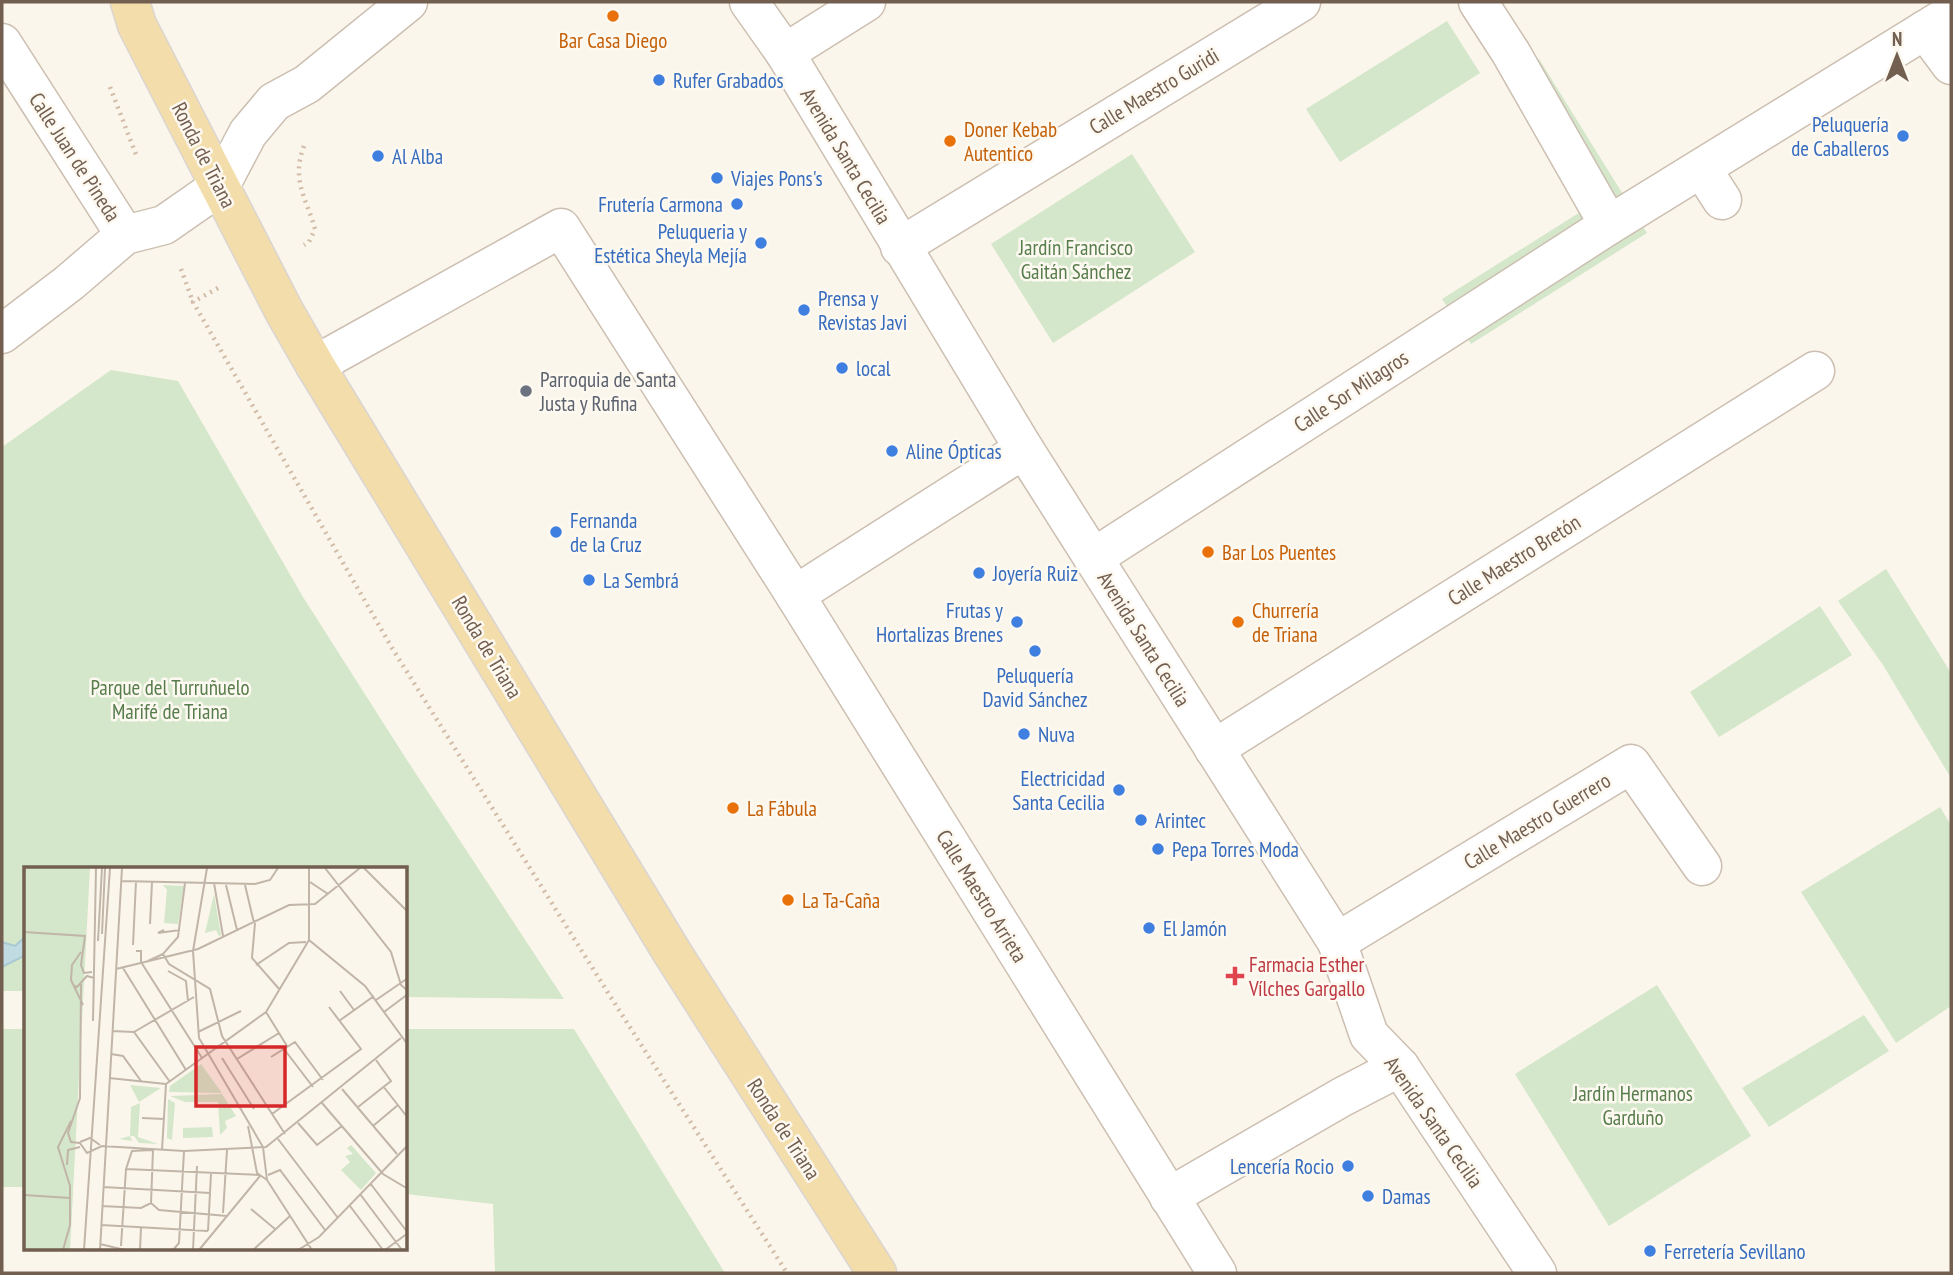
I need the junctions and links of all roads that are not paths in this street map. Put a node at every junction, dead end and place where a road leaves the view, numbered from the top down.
1 (130, 2) edge
2 (408, 2) edge
3 (749, 2) edge
4 (866, 2) edge
5 (1301, 2) edge
6 (1478, 2) edge
7 (1938, 22) edge
8 (2, 43) edge
9 (785, 53) junction
10 (1951, 65) edge
11 (220, 186) junction
12 (1621, 218) junction
13 (125, 235) junction
14 (900, 247) junction
15 (2, 334) edge
16 (314, 365) junction
17 (1815, 371) dead end
18 (1024, 449) junction
19 (1093, 558) junction
20 (796, 595) junction
21 (1214, 749) junction
22 (1702, 866) dead end
23 (1337, 942) junction
24 (1400, 1067) junction
25 (1169, 1197) junction
26 (877, 1273) edge
27 (1217, 1273) edge
28 (1537, 1273) edge

1 - 11 main road, Ronda de Triana
2 - 11 street
3 - 9 street, Avenida Santa Cecilia
4 - 9 street
5 - 14 street, Calle Maestro Guridi
6 - 12 street
7 - 10 street
7 - 12 street, Calle Sor Milagros
8 - 13 street, Calle Juan de Pineda
9 - 14 street, Avenida Santa Cecilia
11 - 13 street
11 - 16 main road, Ronda de Triana
12 - 19 street, Calle Sor Milagros
13 - 15 street
14 - 18 street, Avenida Santa Cecilia
16 - 20 street, Calle Maestro Arrieta
16 - 26 main road, Ronda de Triana
17 - 21 street, Calle Maestro Bretón
18 - 19 street, Avenida Santa Cecilia
18 - 20 street
19 - 21 street, Avenida Santa Cecilia
20 - 25 street, Calle Maestro Arrieta
21 - 23 street, Avenida Santa Cecilia
22 - 23 street, Calle Maestro Guerrero
23 - 24 street, Avenida Santa Cecilia
24 - 25 street
24 - 28 street, Avenida Santa Cecilia
25 - 27 street, Calle Maestro Arrieta

